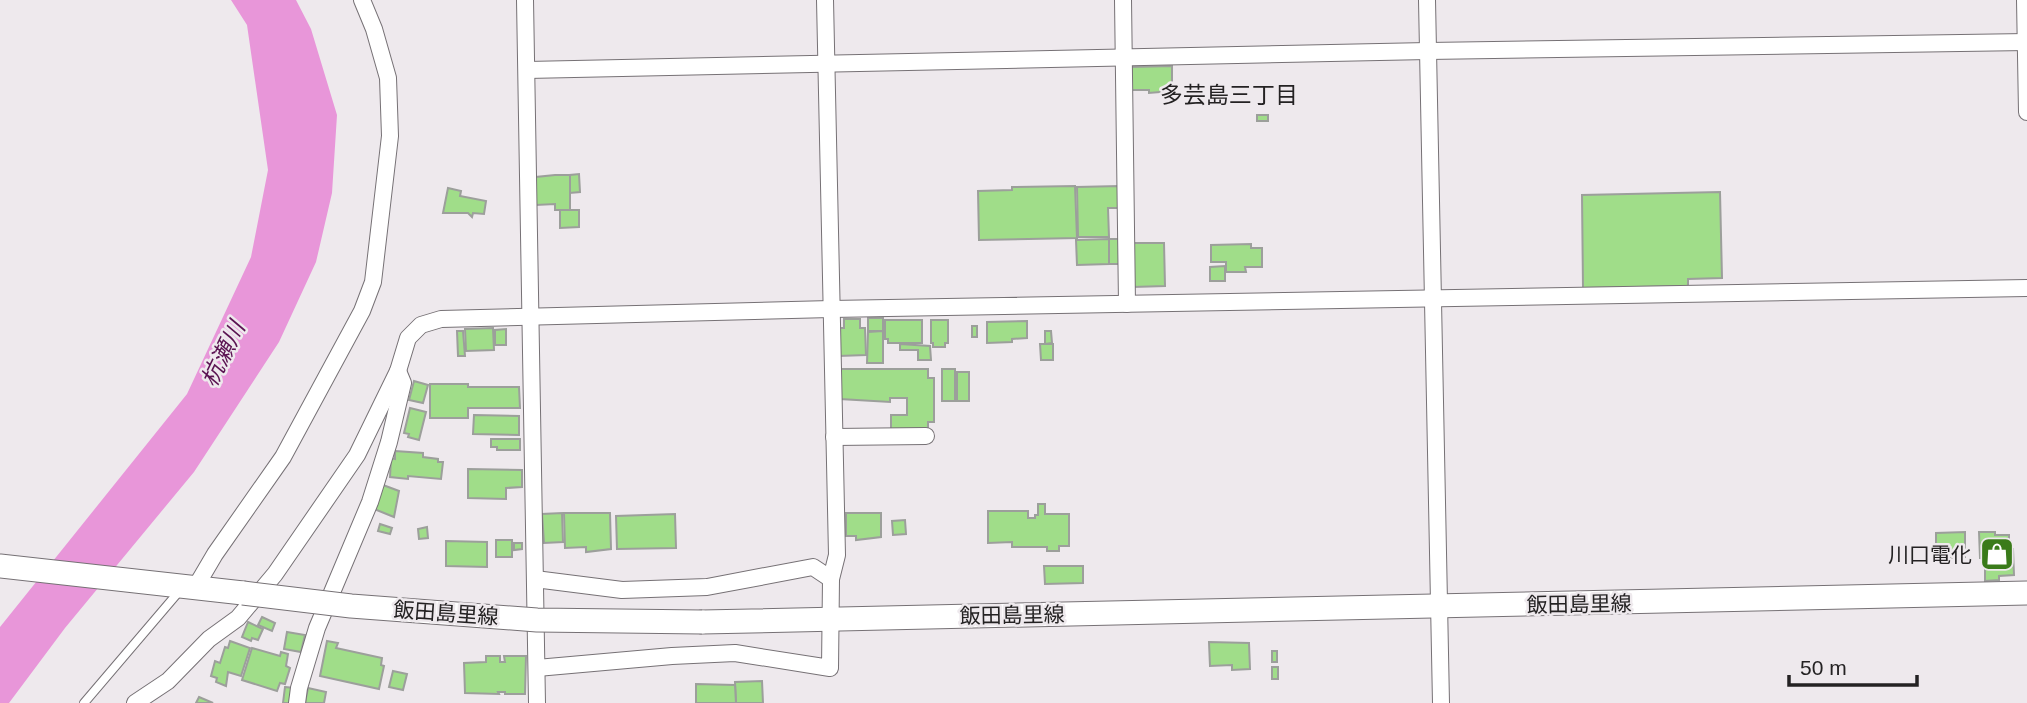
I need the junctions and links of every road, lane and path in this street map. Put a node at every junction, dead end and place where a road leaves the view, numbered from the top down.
1 (362, 0) edge
2 (525, 0) edge
3 (825, 0) edge
4 (1123, 0) edge
5 (1427, 0) edge
6 (2025, 0) edge
7 (2026, 42) edge
8 (1428, 51) junction
9 (1124, 57) junction
10 (826, 64) junction
11 (527, 70) junction
12 (2027, 112) edge
13 (2027, 288) edge
14 (1432, 298) junction
15 (1128, 304) junction
16 (831, 309) junction
17 (530, 317) junction
18 (398, 371) junction
19 (926, 436) dead end
20 (834, 437) junction
21 (0, 566) edge
22 (535, 579) junction
23 (831, 579) junction
24 (181, 586) junction
25 (2027, 593) edge
26 (1439, 607) junction
27 (832, 618) junction
28 (537, 668) junction
29 (84, 703) edge
30 (135, 703) edge
31 (297, 703) edge
32 (537, 703) edge
33 (1441, 703) edge

1 - 24 street
2 - 11 street
3 - 10 street
4 - 9 street
5 - 8 street
6 - 7 street
7 - 8 street
7 - 12 street
8 - 9 street
8 - 14 street
9 - 10 street
9 - 15 street
10 - 11 street
10 - 16 street
11 - 17 street
13 - 14 street
14 - 15 street
14 - 26 street
15 - 16 street
16 - 17 street
16 - 20 street
17 - 18 street
17 - 22 street
18 - 30 street
18 - 31 street
19 - 20 street
20 - 23 street
21 - 24 main road, 飯田島里線
22 - 23 street
22 - 28 street
23 - 27 street
24 - 27 main road, 飯田島里線, bridge
24 - 29 lane
25 - 26 main road, 飯田島里線
26 - 27 main road, 飯田島里線
26 - 33 street
27 - 28 street
28 - 32 street

